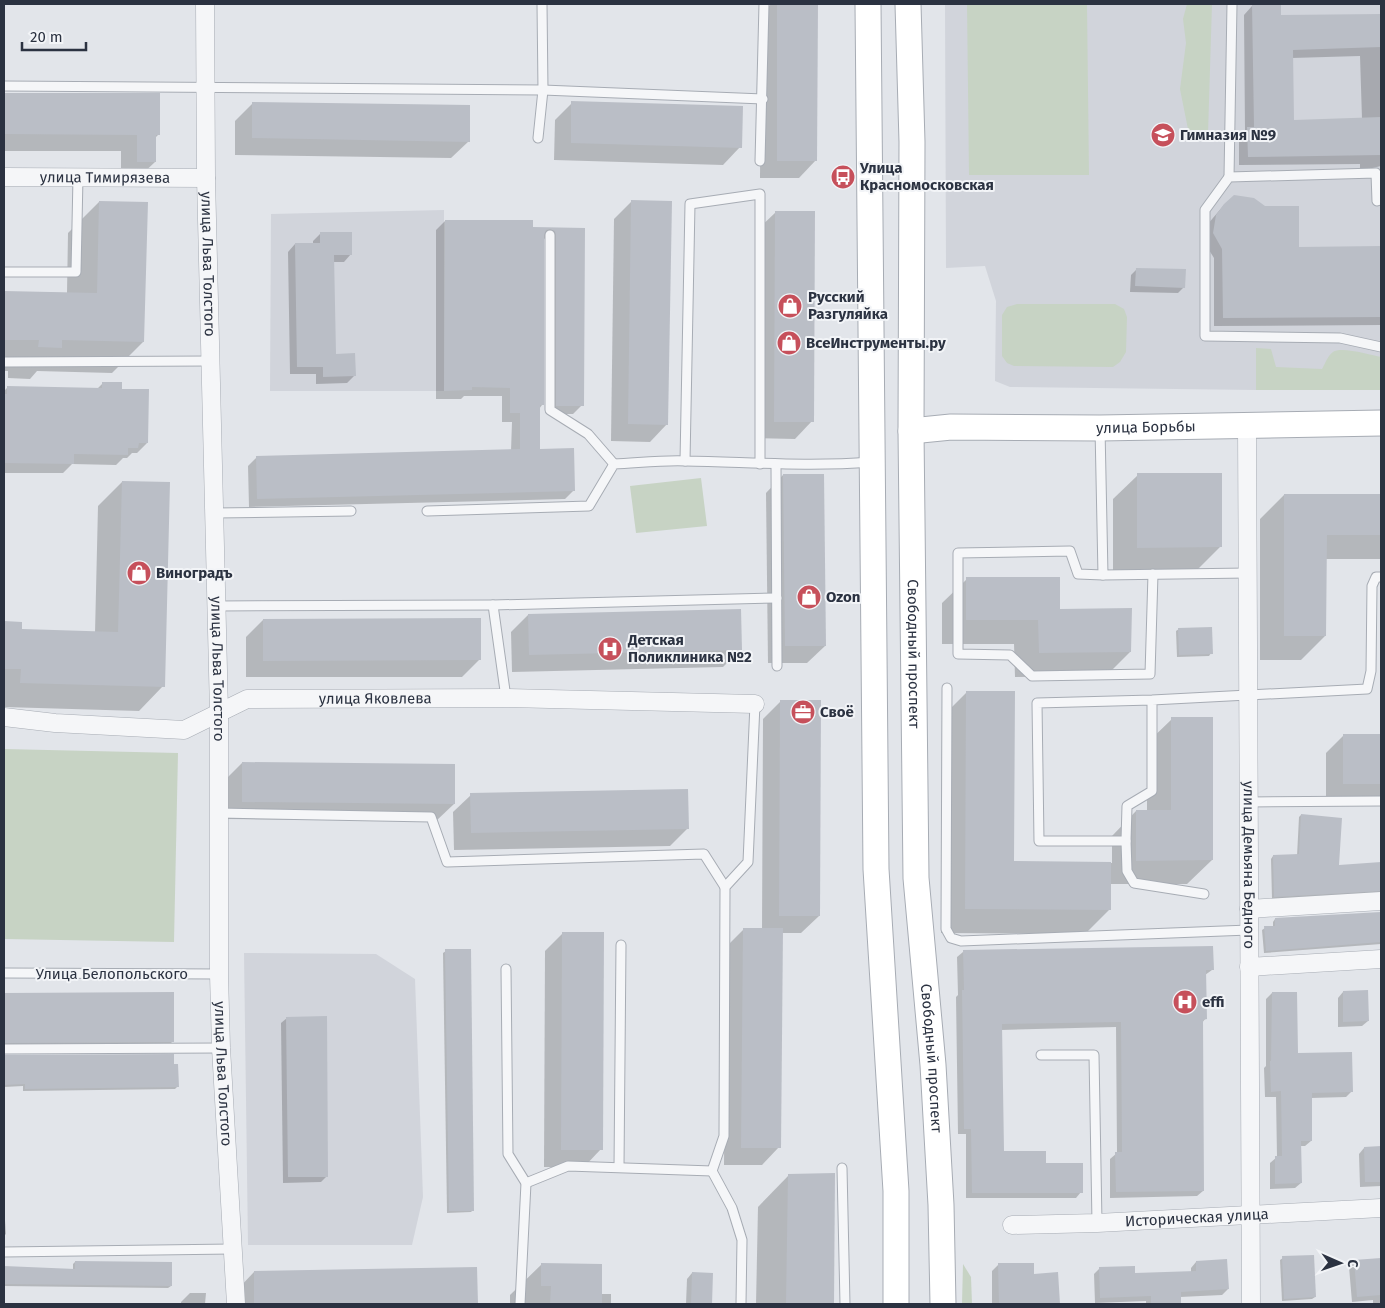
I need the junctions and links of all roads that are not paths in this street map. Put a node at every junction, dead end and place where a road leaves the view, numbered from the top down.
1 (205, 4) edge
2 (542, 4) edge
3 (764, 4) edge
4 (868, 4) edge
5 (908, 4) edge
6 (1232, 4) edge
7 (4, 86) edge
8 (205, 86) junction
9 (543, 90) junction
10 (763, 99) junction
11 (538, 138) dead end
12 (760, 160) dead end
13 (1229, 176) junction
14 (4, 177) edge
15 (78, 177) junction
16 (206, 178) junction
17 (1381, 200) edge
18 (550, 235) dead end
19 (4, 272) edge
20 (1381, 347) edge
21 (4, 362) edge
22 (210, 362) junction
23 (1381, 423) edge
24 (1247, 426) junction
25 (1100, 428) junction
26 (911, 431) junction
27 (685, 461) junction
28 (873, 461) junction
29 (614, 464) junction
30 (760, 464) junction
31 (776, 465) junction
32 (351, 511) dead end
33 (427, 511) dead end
34 (215, 513) junction
35 (1248, 573) junction
36 (1152, 574) junction
37 (1103, 575) junction
38 (1381, 577) edge
39 (776, 598) junction
40 (493, 605) junction
41 (217, 606) junction
42 (777, 666) dead end
43 (947, 688) dead end
44 (1248, 694) junction
45 (506, 698) junction
46 (1152, 700) junction
47 (754, 704) joint
48 (219, 712) junction
49 (4, 717) edge
50 (1381, 801) edge
51 (1249, 802) junction
52 (219, 812) junction
53 (1126, 841) junction
54 (724, 887) junction
55 (1204, 894) dead end
56 (1381, 901) edge
57 (1249, 909) junction
58 (1249, 930) junction
59 (621, 945) dead end
60 (1381, 959) edge
61 (1249, 967) junction
62 (506, 969) dead end
63 (4, 973) edge
64 (219, 974) junction
65 (221, 1048) junction
66 (4, 1049) edge
67 (1041, 1055) dead end
68 (619, 1167) junction
69 (842, 1168) dead end
70 (712, 1170) junction
71 (526, 1183) junction
72 (1381, 1208) edge
73 (1250, 1214) junction
74 (1097, 1223) junction
75 (1012, 1225) dead end
76 (232, 1249) junction
77 (4, 1252) edge
78 (236, 1304) edge
79 (520, 1304) edge
80 (742, 1304) edge
81 (845, 1304) edge
82 (896, 1304) edge
83 (943, 1304) edge
84 (1251, 1304) edge

1 - 8 street, улица Льва Толстого
2 - 9 lane
3 - 10 lane
4 - 28 main road
5 - 26 main road, Свободный проспект
6 - 13 lane
7 - 8 lane
8 - 9 lane
8 - 16 street, улица Льва Толстого
9 - 10 lane
9 - 11 lane
10 - 12 lane
13 - 17 lane
13 - 20 lane
14 - 15 street, улица Тимирязева
15 - 16 street, улица Тимирязева
15 - 19 lane
16 - 22 street, улица Льва Толстого
18 - 29 lane
21 - 22 lane
22 - 34 street, улица Льва Толстого
23 - 24 main road, улица Борьбы
24 - 25 main road, улица Борьбы
24 - 35 street, улица Демьяна Бедного
25 - 26 main road, улица Борьбы
25 - 37 lane
26 - 83 main road, Свободный проспект
27 - 29 lane
27 - 30 lane
27 - 30 lane
28 - 31 lane
28 - 82 main road
29 - 33 lane
30 - 31 lane
31 - 39 lane
32 - 34 lane
34 - 41 street, улица Льва Толстого
35 - 36 lane
35 - 44 street, улица Демьяна Бедного
36 - 37 lane
36 - 37 lane
38 - 44 lane
39 - 40 lane
39 - 42 lane
40 - 41 lane
40 - 45 lane
41 - 48 street, улица Льва Толстого
43 - 58 lane
44 - 46 lane
44 - 51 street, улица Демьяна Бедного
45 - 47 street, улица Яковлева
45 - 48 street, улица Яковлева
46 - 53 lane
46 - 53 lane
47 - 54 lane
48 - 49 street, улица Яковлева
48 - 52 street, улица Льва Толстого
50 - 51 lane
51 - 57 street, улица Демьяна Бедного
52 - 54 lane
52 - 64 street, улица Льва Толстого
53 - 55 lane
54 - 70 lane
56 - 57 street
57 - 58 street, улица Демьяна Бедного
58 - 61 street, улица Демьяна Бедного
59 - 68 lane
60 - 61 street
61 - 73 street, улица Демьяна Бедного
62 - 71 lane
63 - 64 lane, Улица Белопольского
64 - 65 street, улица Льва Толстого
65 - 66 lane
65 - 76 street, улица Льва Толстого
67 - 74 lane
68 - 70 lane
68 - 71 lane
69 - 81 lane
70 - 80 lane
71 - 79 lane
72 - 73 street, Историческая улица
73 - 74 street, Историческая улица
73 - 84 street, улица Демьяна Бедного
74 - 75 street, Историческая улица
76 - 77 lane
76 - 78 street, улица Льва Толстого

